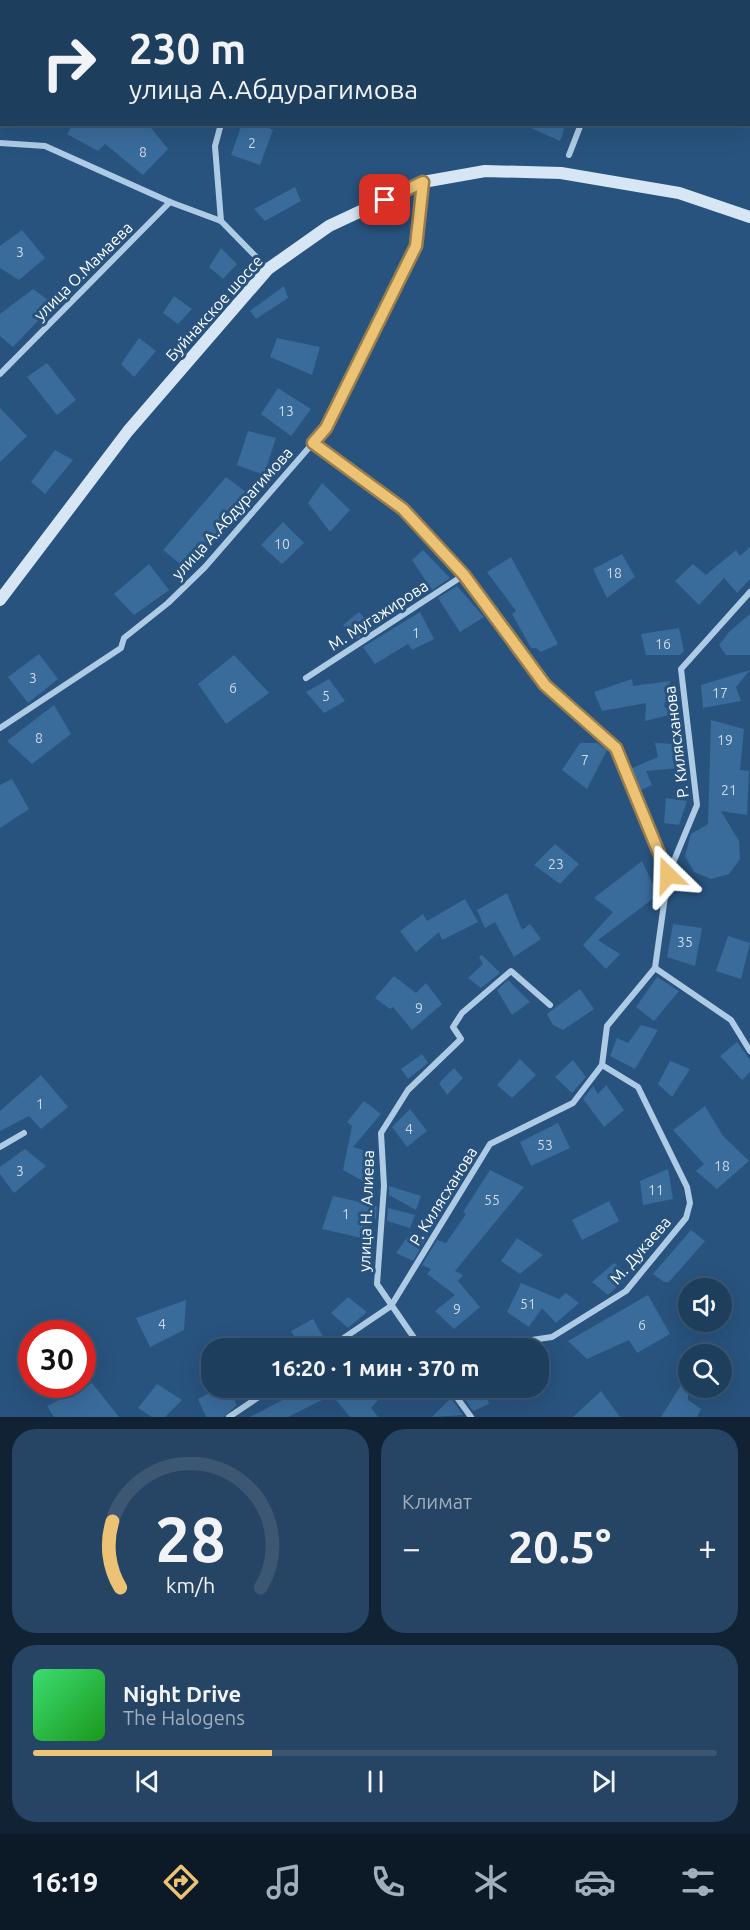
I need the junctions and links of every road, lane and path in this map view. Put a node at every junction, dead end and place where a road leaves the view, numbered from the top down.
1 (220, 126) edge
2 (580, 126) edge
3 (0, 143) edge
4 (569, 155) dead end
5 (423, 182) junction
6 (170, 202) junction
7 (750, 217) edge
8 (221, 220) junction
9 (268, 269) junction
10 (0, 374) edge
11 (313, 443) junction
12 (464, 575) junction
13 (750, 592) edge
14 (0, 600) edge
15 (306, 678) dead end
16 (0, 728) edge
17 (668, 875) junction
18 (656, 968) junction
19 (550, 1005) dead end
20 (750, 1051) edge
21 (602, 1065) junction
22 (24, 1133) dead end
23 (0, 1147) edge
24 (391, 1306) junction
25 (344, 1338) edge
26 (415, 1338) edge
27 (545, 1338) edge
28 (257, 1398) edge
29 (457, 1398) edge
30 (229, 1417) edge
31 (471, 1417) edge

1 - 8 street
2 - 4 street
3 - 6 street
5 - 7 main road, Буйнакское шоссе
5 - 9 main road, Буйнакское шоссе
5 - 11 street, улица А.Абдурагимова
6 - 8 street
6 - 10 street, улица О.Мамаева
8 - 9 street
9 - 14 main road, Буйнакское шоссе
11 - 12 street
11 - 16 street, улица А.Абдурагимова
12 - 15 street, М. Мугажирова
12 - 17 street
13 - 17 street, Р. Килясханова
17 - 18 street, Р. Килясханова
18 - 20 street
18 - 21 street
19 - 24 street, улица Н. Алиева
21 - 24 street, Р. Килясханова
21 - 27 street, М. Дукаева
22 - 23 street
24 - 25 street
24 - 26 street
28 - 30 street
29 - 31 street

